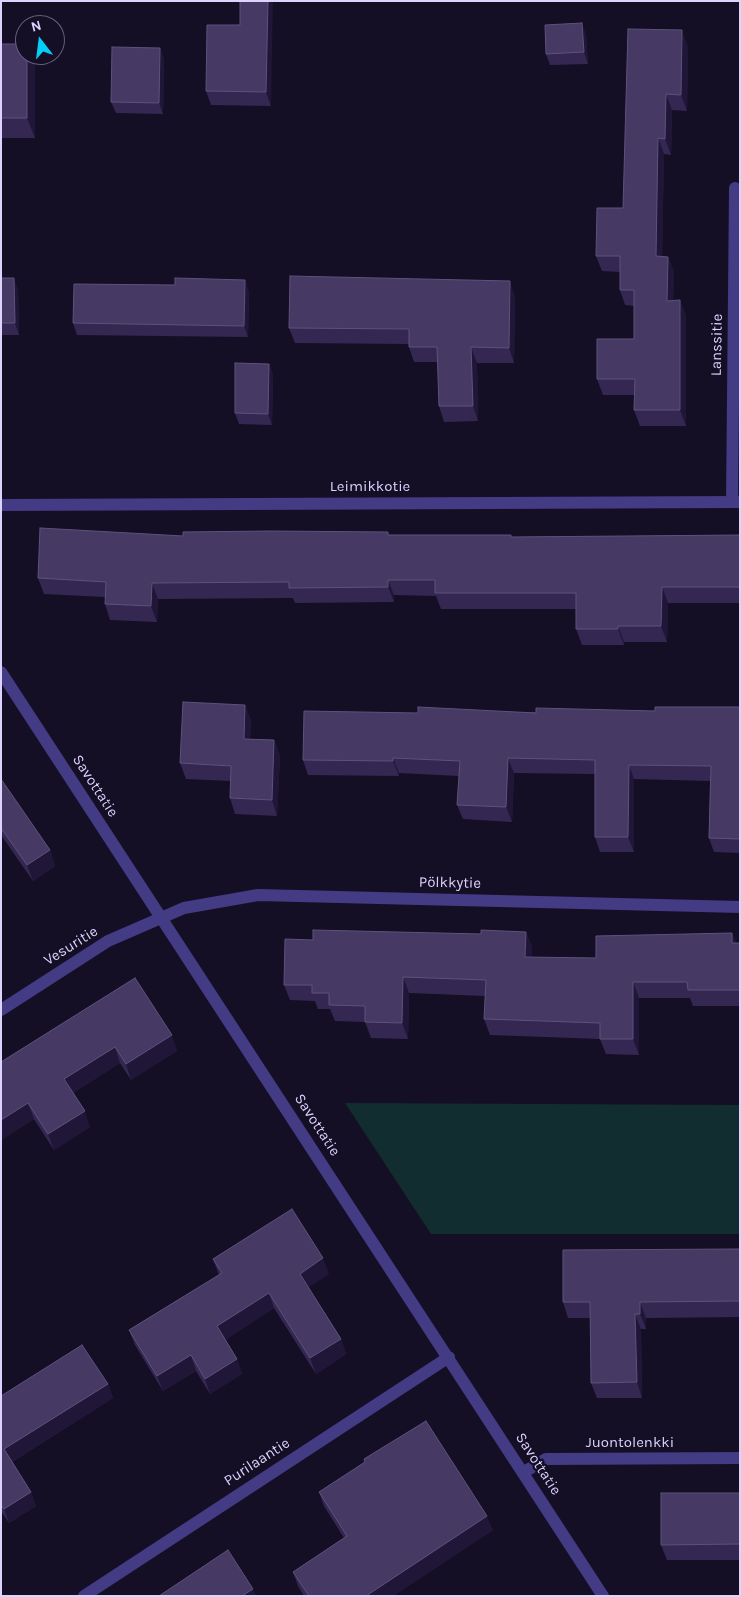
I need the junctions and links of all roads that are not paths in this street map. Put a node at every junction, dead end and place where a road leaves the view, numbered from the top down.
1 (736, 188) dead end
2 (736, 502) edge
3 (1, 505) edge
4 (1, 672) edge
5 (740, 907) edge
6 (163, 919) junction
7 (1, 1010) edge
8 (449, 1357) junction
9 (740, 1458) edge
10 (524, 1472) junction
11 (84, 1596) edge
12 (603, 1596) edge

1 - 2 street, Lanssitie
2 - 3 street, Leimikkotie
4 - 6 street, Savottatie
5 - 6 street, Pölkkytie
6 - 7 street, Vesuritie
6 - 8 street, Savottatie
8 - 10 street, Savottatie
8 - 11 street, Purilaantie
9 - 10 street, Juontolenkki
10 - 12 street, Savottatie

